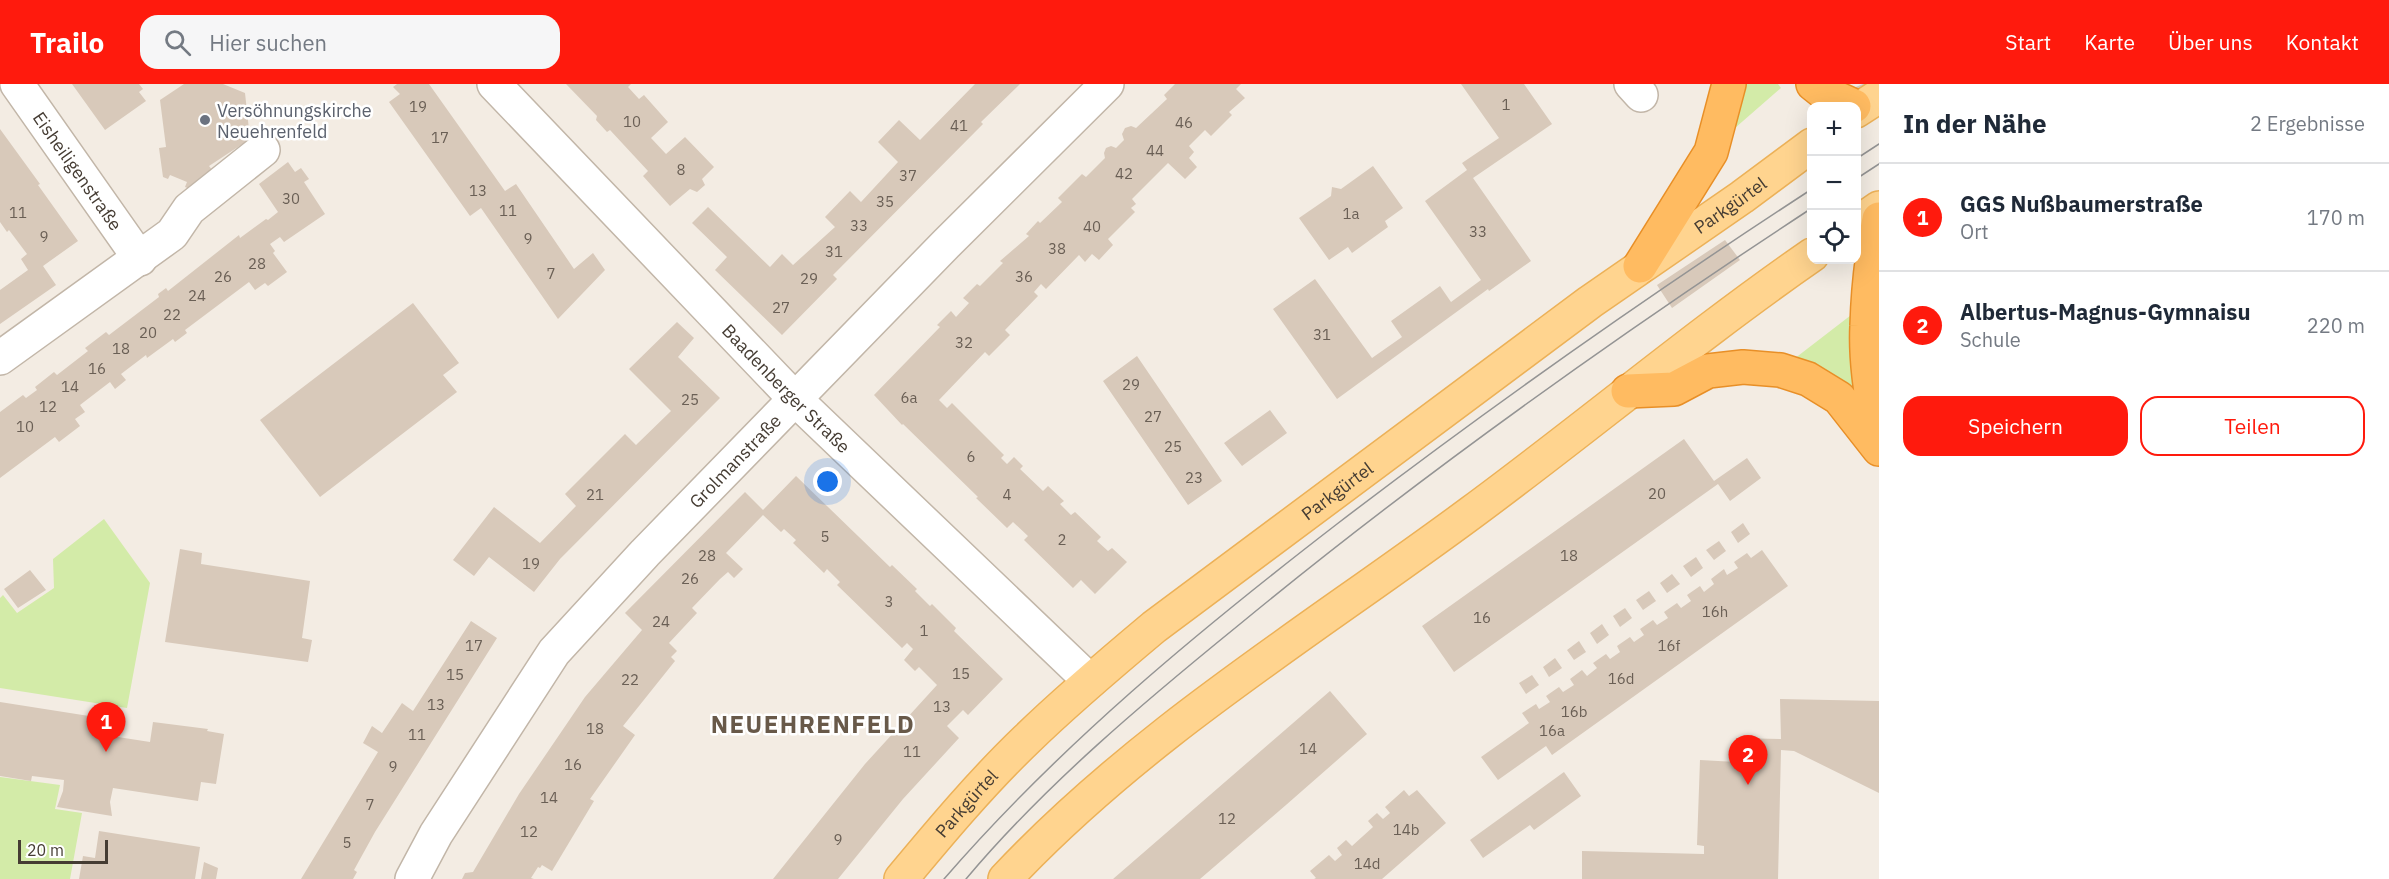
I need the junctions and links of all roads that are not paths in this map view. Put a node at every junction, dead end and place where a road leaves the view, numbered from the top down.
1 (17, 84) edge
2 (494, 84) edge
3 (1107, 84) edge
4 (1729, 84) edge
5 (1813, 84) edge
6 (1864, 108) edge
7 (1807, 148) edge
8 (263, 150) dead end
9 (1879, 208) edge
10 (1879, 219) edge
11 (1861, 221) edge
12 (140, 259) junction
13 (1807, 259) edge
14 (1640, 266) junction
15 (0, 358) edge
16 (1628, 392) junction
17 (795, 399) junction
18 (1879, 442) edge
19 (1879, 448) edge
20 (1090, 681) junction
21 (412, 879) edge
22 (901, 879) edge
23 (1005, 879) edge

1 - 12 street, Eisheiligenstraße
2 - 17 street, Baadenberger Straße
3 - 17 street, Grolmanstraße
4 - 14 highway
5 - 6 highway
7 - 14 main road, Parkgürtel
8 - 12 street
9 - 11 main road
10 - 18 highway
12 - 15 street
13 - 16 main road
14 - 20 main road, Parkgürtel
16 - 19 highway
16 - 23 main road
17 - 20 street, Baadenberger Straße
17 - 21 street, Grolmanstraße
20 - 22 main road, Parkgürtel

